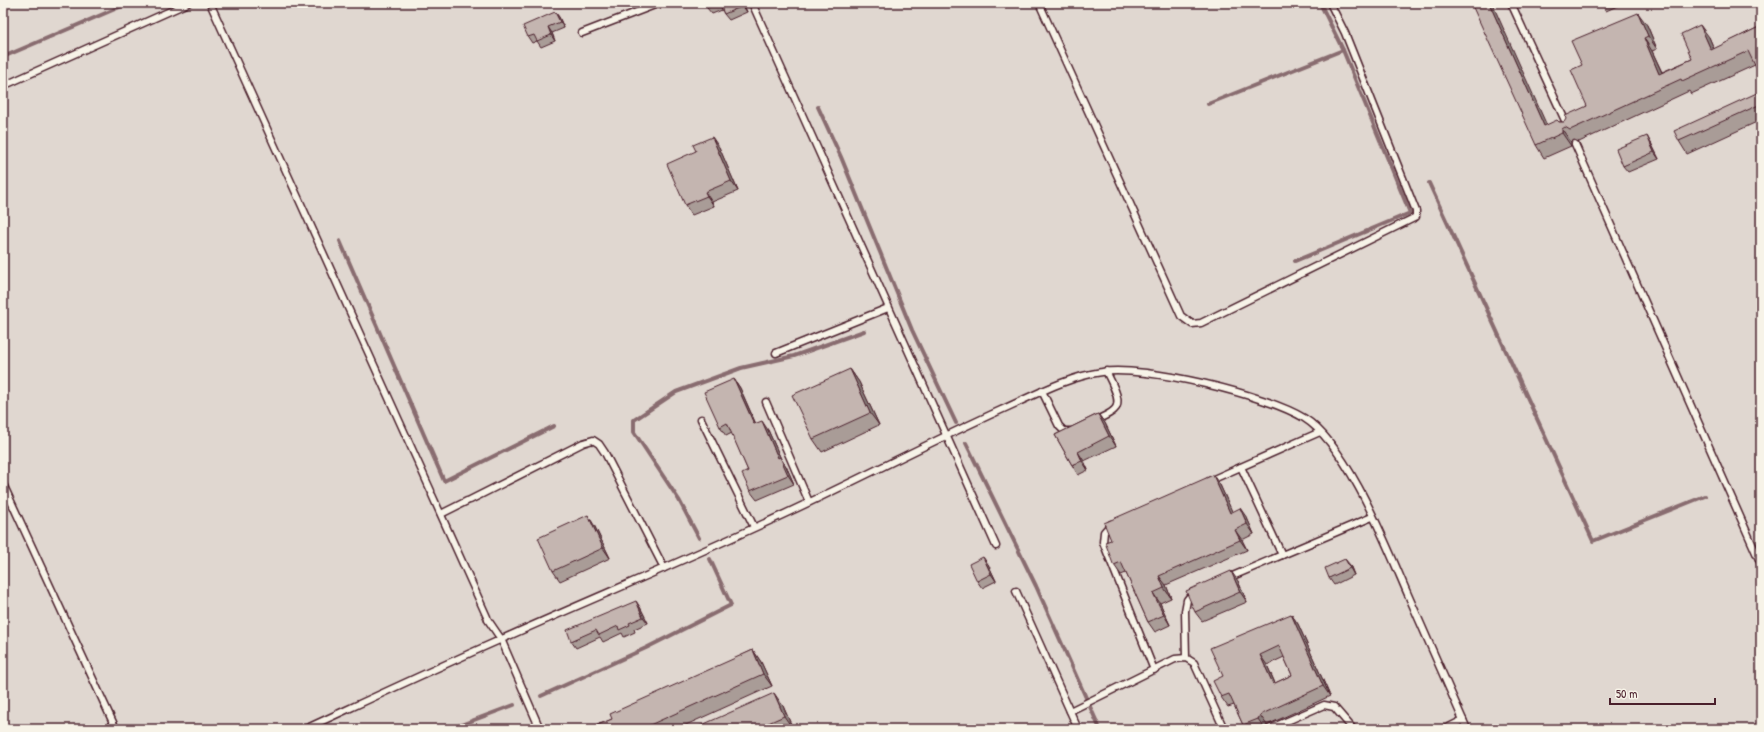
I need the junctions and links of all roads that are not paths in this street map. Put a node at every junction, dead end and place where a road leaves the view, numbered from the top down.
1 (188, 3) edge
2 (210, 3) edge
3 (660, 3) edge
4 (752, 3) edge
5 (1039, 3) edge
6 (1330, 3) edge
7 (1511, 3) edge
8 (582, 33) dead end
9 (3, 86) edge
10 (1570, 131) edge
11 (1575, 144) dead end
12 (888, 308) junction
13 (776, 353) dead end
14 (1106, 371) junction
15 (1042, 391) junction
16 (766, 402) dead end
17 (701, 419) dead end
18 (1086, 424) edge
19 (1080, 427) edge
20 (1320, 432) junction
21 (946, 435) junction
22 (1241, 467) junction
23 (1205, 483) edge
24 (3, 484) edge
25 (810, 502) junction
26 (441, 514) junction
27 (1372, 517) junction
28 (1119, 521) edge
29 (754, 527) junction
30 (996, 546) dead end
31 (1282, 555) junction
32 (1761, 564) edge
33 (664, 568) junction
34 (1221, 581) edge
35 (1200, 589) edge
36 (1016, 591) dead end
37 (501, 639) junction
38 (1186, 658) junction
39 (1154, 670) junction
40 (1070, 711) junction
41 (1463, 720) junction
42 (116, 729) edge
43 (305, 729) edge
44 (540, 729) edge
45 (1078, 729) edge
46 (1224, 729) edge
47 (1269, 729) edge
48 (1353, 729) edge
49 (1445, 729) edge
50 (1467, 729) edge

1 - 9 lane
2 - 26 lane
3 - 8 lane
4 - 12 lane
5 - 6 lane
7 - 10 lane
11 - 32 lane
12 - 13 lane
12 - 21 lane
14 - 15 lane
14 - 18 lane
14 - 20 lane
15 - 19 lane
15 - 21 lane
16 - 25 lane
17 - 29 lane
20 - 22 lane
20 - 27 lane
21 - 25 lane
21 - 30 lane
22 - 23 lane
22 - 31 lane
24 - 42 lane
25 - 29 lane
26 - 33 lane
26 - 37 lane
27 - 31 lane
27 - 41 lane
28 - 39 lane
29 - 33 lane
31 - 34 lane
33 - 37 lane
35 - 38 lane
36 - 40 lane
37 - 43 lane
37 - 44 lane
38 - 39 lane
38 - 46 lane
39 - 40 lane
40 - 45 lane
41 - 49 lane
41 - 50 lane
47 - 48 lane

